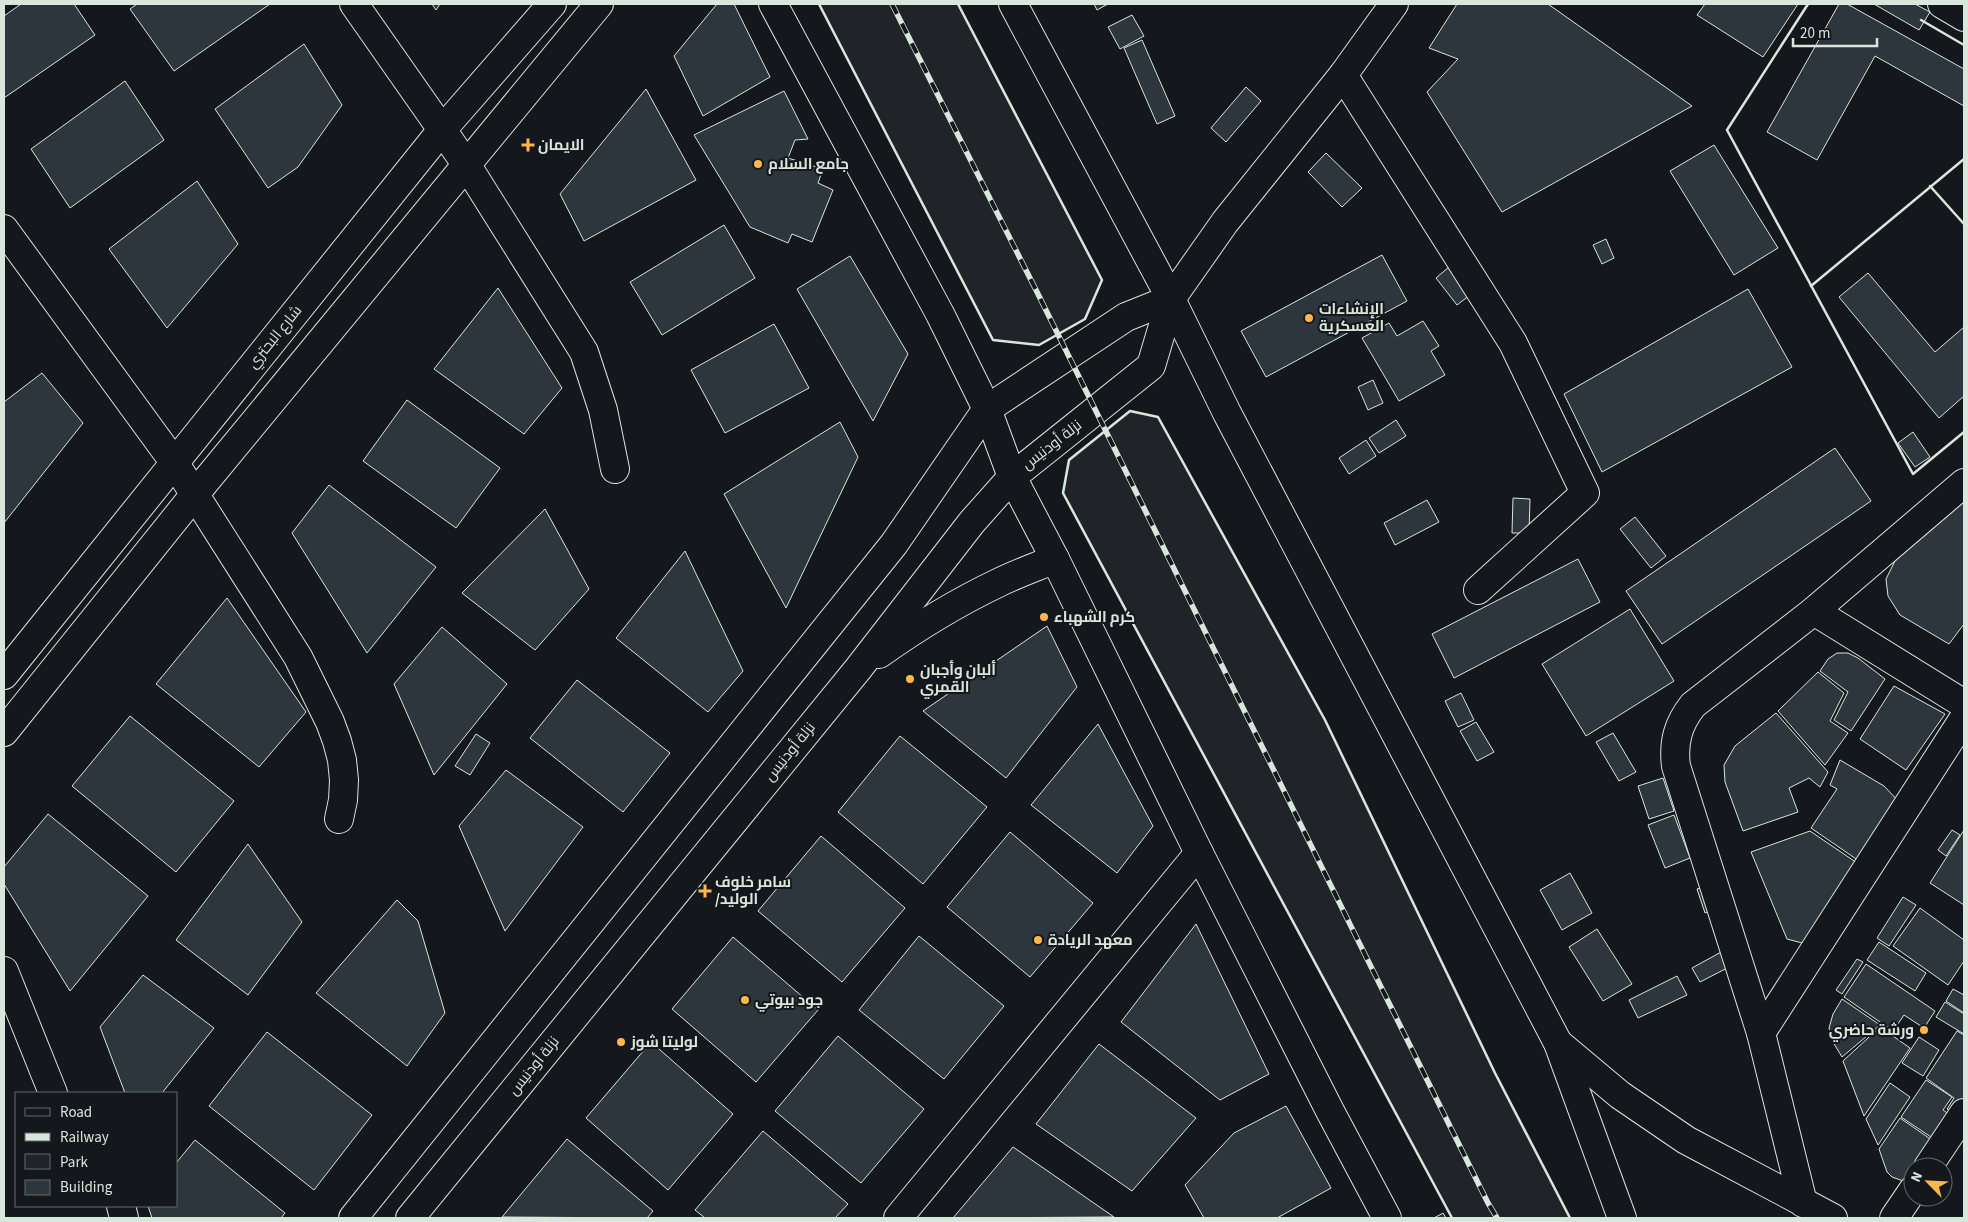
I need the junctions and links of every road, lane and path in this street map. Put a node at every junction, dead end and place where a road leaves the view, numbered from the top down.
1 (354, 4) edge
2 (552, 4) edge
3 (599, 4) edge
4 (773, 4) edge
5 (1014, 4) edge
6 (1394, 4) edge
7 (1942, 4) edge
8 (1964, 17) edge
9 (1343, 75) junction
10 (442, 130) junction
11 (466, 164) junction
12 (4, 229) edge
13 (1171, 299) junction
14 (987, 409) junction
15 (174, 462) junction
16 (616, 469) dead end
17 (1012, 477) junction
18 (1964, 483) edge
19 (195, 494) junction
20 (1055, 559) junction
21 (1478, 590) dead end
22 (1814, 611) junction
23 (858, 669) junction
24 (4, 675) edge
25 (1964, 704) edge
26 (1964, 718) edge
27 (4, 732) edge
28 (340, 820) dead end
29 (1199, 853) junction
30 (4, 971) edge
31 (1761, 1033) junction
32 (1558, 1043) junction
33 (53, 1092) edge
34 (1964, 1113) edge
35 (1935, 1157) edge
36 (1803, 1203) junction
37 (1903, 1205) edge
38 (353, 1218) edge
39 (410, 1218) edge
40 (898, 1218) edge
41 (1387, 1218) edge
42 (1622, 1218) edge
43 (1833, 1218) edge
44 (1894, 1218) edge

1 - 10 main road
2 - 10 main road, شارع البحتري
3 - 11 main road
4 - 14 main road
5 - 13 main road
6 - 9 main road
7 - 8 main road
9 - 13 main road
9 - 21 main road
10 - 11 main road
10 - 15 main road, شارع البحتري
11 - 16 main road
11 - 19 main road
12 - 15 main road
13 - 14 main road
13 - 17 main road, نزلة أودنيس
13 - 32 main road
14 - 17 main road
14 - 38 main road
15 - 19 main road
15 - 24 main road, شارع البحتري
17 - 20 main road
17 - 23 main road, نزلة أودنيس
18 - 22 main road
19 - 27 main road
19 - 28 main road
20 - 23 main road
20 - 29 main road
22 - 25 main road
22 - 31 main road
23 - 39 main road, نزلة أودنيس
26 - 31 main road
29 - 40 main road
29 - 41 main road
30 - 33 main road
31 - 36 main road
32 - 36 main road
32 - 42 main road
34 - 35 main road
36 - 43 main road
37 - 44 main road

